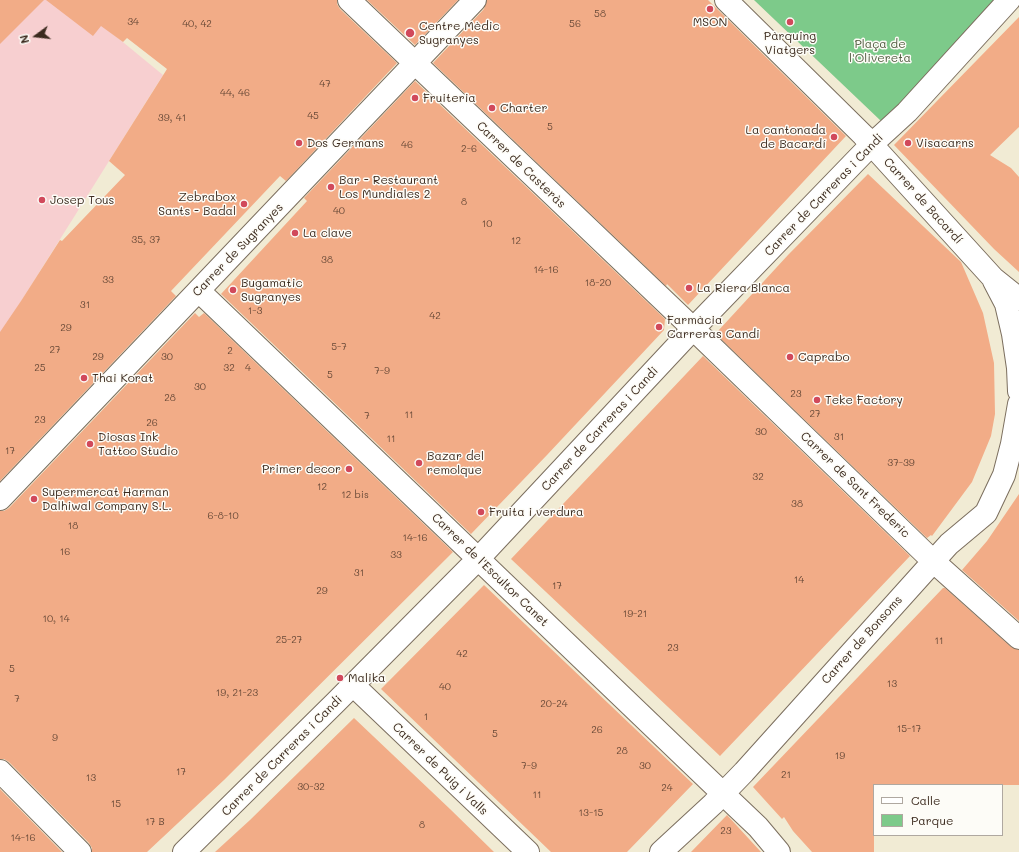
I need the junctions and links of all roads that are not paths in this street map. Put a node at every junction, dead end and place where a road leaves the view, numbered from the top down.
1 (349, 0) edge
2 (475, 0) edge
3 (726, 0) edge
4 (1009, 0) edge
5 (415, 63) junction
6 (871, 145) junction
7 (993, 278) junction
8 (199, 291) junction
9 (1019, 299) edge
10 (693, 329) junction
11 (1019, 391) edge
12 (1019, 404) edge
13 (0, 499) edge
14 (479, 558) junction
15 (933, 561) junction
16 (1019, 638) edge
17 (353, 685) junction
18 (0, 771) edge
19 (724, 794) junction
20 (80, 852) edge
21 (184, 852) edge
22 (528, 852) edge
23 (661, 852) edge
24 (779, 852) edge

1 - 5 street, Carrer de Casteràs
2 - 5 street, Carrer de Sugranyes
3 - 6 street, Carrer de Bacardí
4 - 6 street, Carrer de Carreras i Candi
5 - 8 street, Carrer de Sugranyes
5 - 10 street, Carrer de Casteràs
6 - 7 street, Carrer de Bacardí
6 - 10 street, Carrer de Carreras i Candi
7 - 9 street, Carrer de Bacardí
7 - 11 street
8 - 13 street, Carrer de Sugranyes
8 - 14 street, Carrer de l'Escultor Canet
10 - 14 street, Carrer de Carreras i Candi
10 - 15 street, Carrer de Sant Frederic
12 - 15 street, Carrer de Bonsoms
14 - 17 street, Carrer de Carreras i Candi
14 - 19 street, Carrer de l'Escultor Canet
15 - 16 street, Carrer de Sant Frederic
15 - 19 street, Carrer de Bonsoms
17 - 21 street, Carrer de Carreras i Candi
17 - 22 street, Carrer de Puig i Valls
18 - 20 street
19 - 23 street, Carrer de Bonsoms
19 - 24 street, Carrer de l'Escultor Canet

